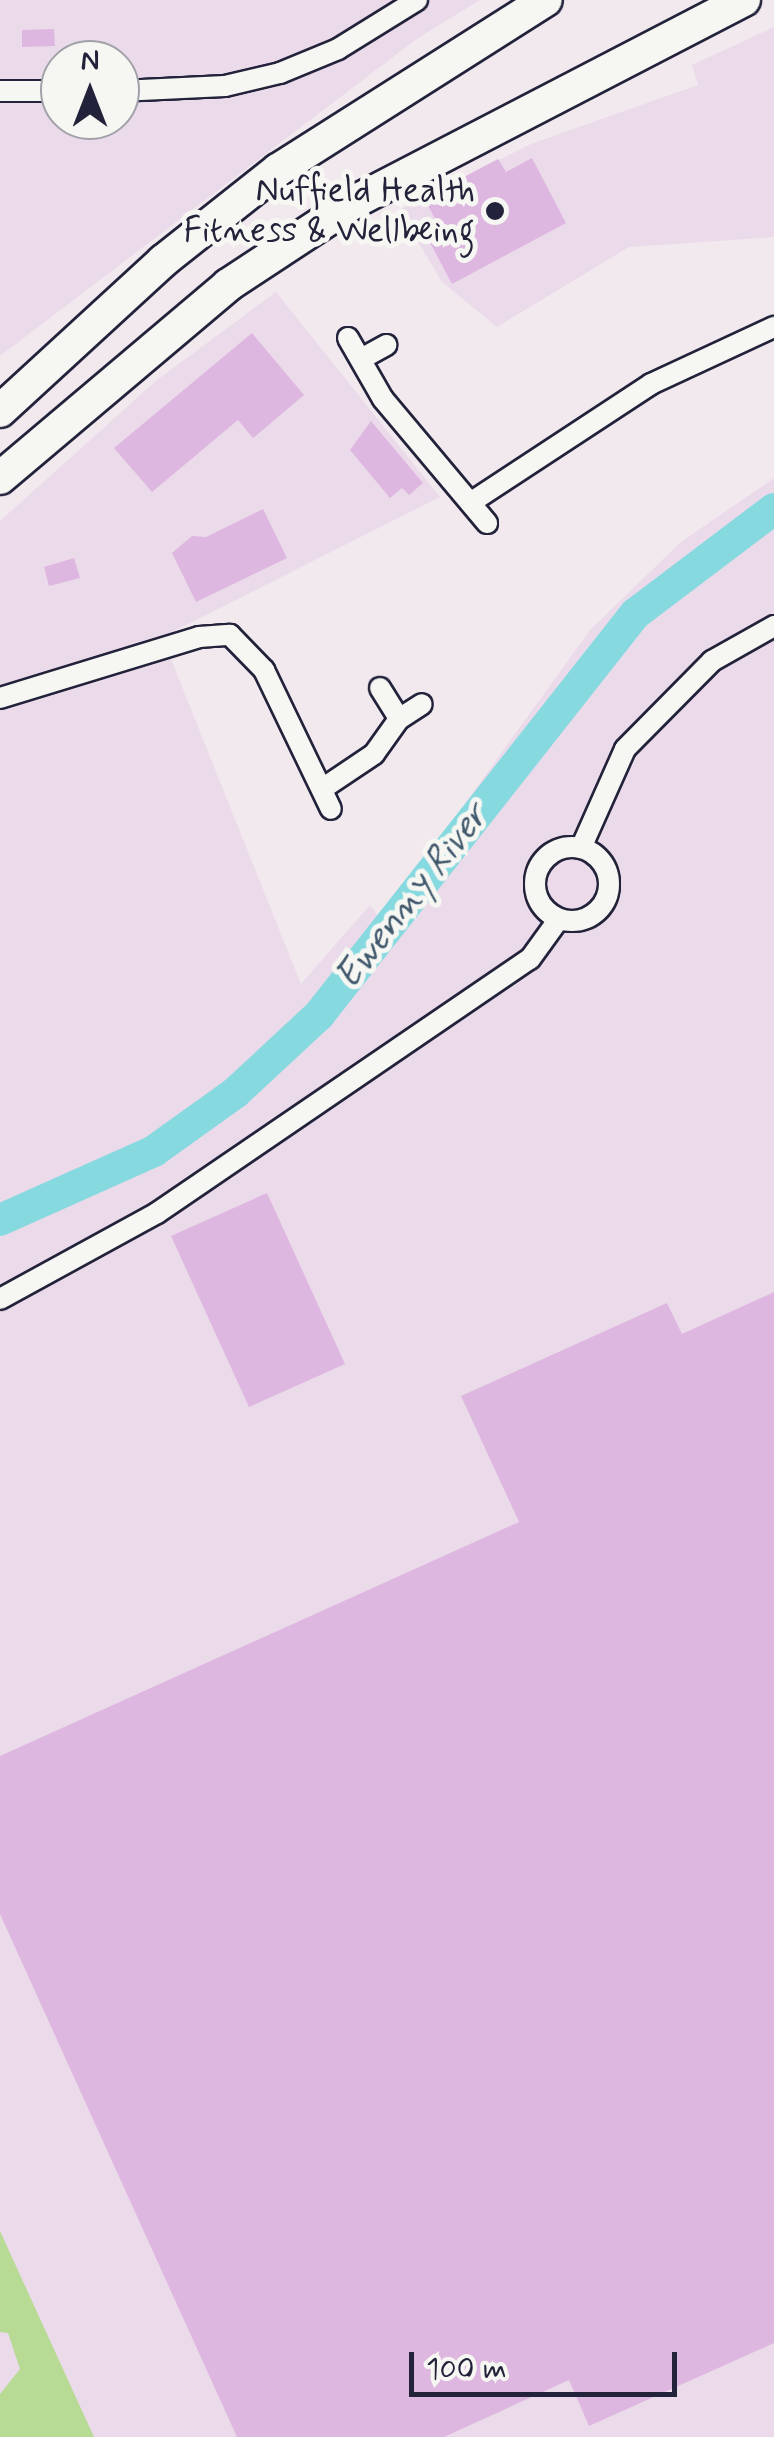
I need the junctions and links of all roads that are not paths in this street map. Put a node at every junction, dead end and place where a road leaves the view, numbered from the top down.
1 (418, 0) edge
2 (546, 0) edge
3 (744, 0) edge
4 (140, 90) edge
5 (0, 91) edge
6 (40, 91) edge
7 (774, 326) edge
8 (348, 338) dead end
9 (386, 345) dead end
10 (361, 359) junction
11 (0, 411) edge
12 (0, 478) edge
13 (472, 500) junction
14 (487, 523) dead end
15 (774, 626) edge
16 (380, 688) dead end
17 (0, 698) edge
18 (422, 704) dead end
19 (400, 719) junction
20 (322, 788) junction
21 (331, 809) dead end
22 (582, 848) junction
23 (559, 920) junction
24 (0, 1299) edge

1 - 4 street
2 - 11 main road
3 - 12 main road
5 - 6 street
7 - 13 street
8 - 10 street
9 - 10 street
10 - 13 street
13 - 14 street
15 - 22 street
16 - 19 street
17 - 20 street
18 - 19 street
19 - 20 street
20 - 21 street
22 - 23 street
22 - 23 street
23 - 24 street

